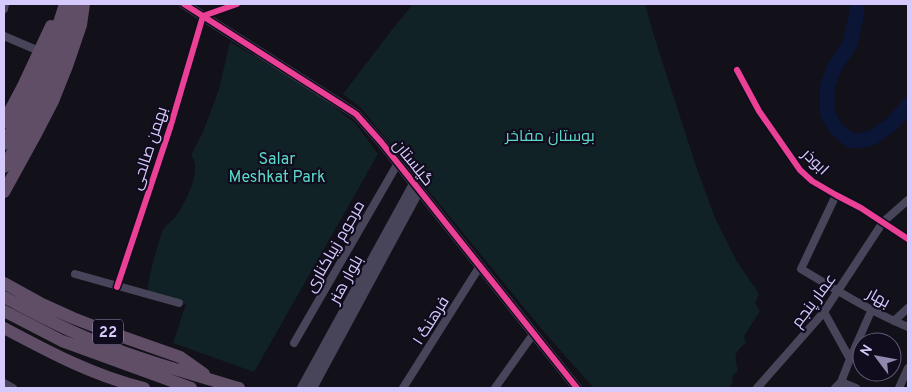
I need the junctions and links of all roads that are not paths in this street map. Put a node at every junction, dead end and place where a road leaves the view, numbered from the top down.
1 (5, 4) edge
2 (63, 4) edge
3 (77, 4) edge
4 (84, 4) edge
5 (184, 4) edge
6 (237, 4) edge
7 (228, 5) edge
8 (4, 9) edge
9 (203, 16) junction
10 (4, 36) edge
11 (39, 51) junction
12 (737, 70) dead end
13 (4, 122) edge
14 (4, 144) edge
15 (398, 163) junction
16 (4, 167) edge
17 (417, 187) junction
18 (4, 192) edge
19 (836, 195) junction
20 (908, 200) edge
21 (883, 222) junction
22 (908, 239) edge
23 (480, 266) junction
24 (75, 274) dead end
25 (4, 283) edge
26 (363, 286) junction
27 (118, 287) junction
28 (838, 291) junction
29 (4, 297) edge
30 (179, 303) dead end
31 (908, 308) edge
32 (872, 309) junction
33 (4, 311) edge
34 (824, 312) junction
35 (894, 321) junction
36 (908, 327) edge
37 (4, 328) edge
38 (534, 333) junction
39 (294, 343) dead end
40 (850, 359) junction
41 (908, 368) edge
42 (212, 380) junction
43 (4, 383) edge
44 (119, 385) edge
45 (838, 386) edge
46 (13, 388) edge
47 (144, 388) edge
48 (191, 388) edge
49 (239, 388) edge
50 (302, 388) edge
51 (312, 388) edge
52 (403, 388) edge
53 (495, 388) edge
54 (577, 388) edge
55 (757, 388) edge
56 (856, 388) edge
57 (899, 388) edge

1 - 8 street
2 - 11 highway
2 - 14 highway
3 - 16 highway
4 - 18 highway
5 - 9 street, گیلستان
6 - 7 street
7 - 9 street
9 - 15 street, گیلستان
9 - 27 street, بهمن صالحی
10 - 11 street
11 - 13 highway
12 - 19 street, ابوذر
15 - 17 street, گیلستان
15 - 39 street, مرحوم زیباکناری
17 - 23 street, گیلستان
17 - 26 street, بلوار هنر
19 - 21 street, ابوذر
19 - 28 street, بهار
20 - 21 street, عمار پنجم
21 - 22 street, ابوذر
21 - 28 street, عمار پنجم
23 - 38 street, گیلستان
23 - 52 street, فرهنگ ۱
24 - 27 street
25 - 42 highway, 22
26 - 50 street, بلوار هنر
26 - 51 street, بلوار هنر
27 - 30 street
28 - 32 street, بهار
28 - 34 street, عمار پنجم
29 - 42 highway
31 - 35 street
32 - 35 street, بهار
32 - 40 street
33 - 48 highway
34 - 40 street
34 - 55 street, عمار پنجم
35 - 36 street, بهار
37 - 44 highway
38 - 53 street
38 - 54 street, گیلستان
40 - 45 street
41 - 57 street
42 - 49 highway, 22
43 - 46 street
44 - 47 highway
45 - 56 street

